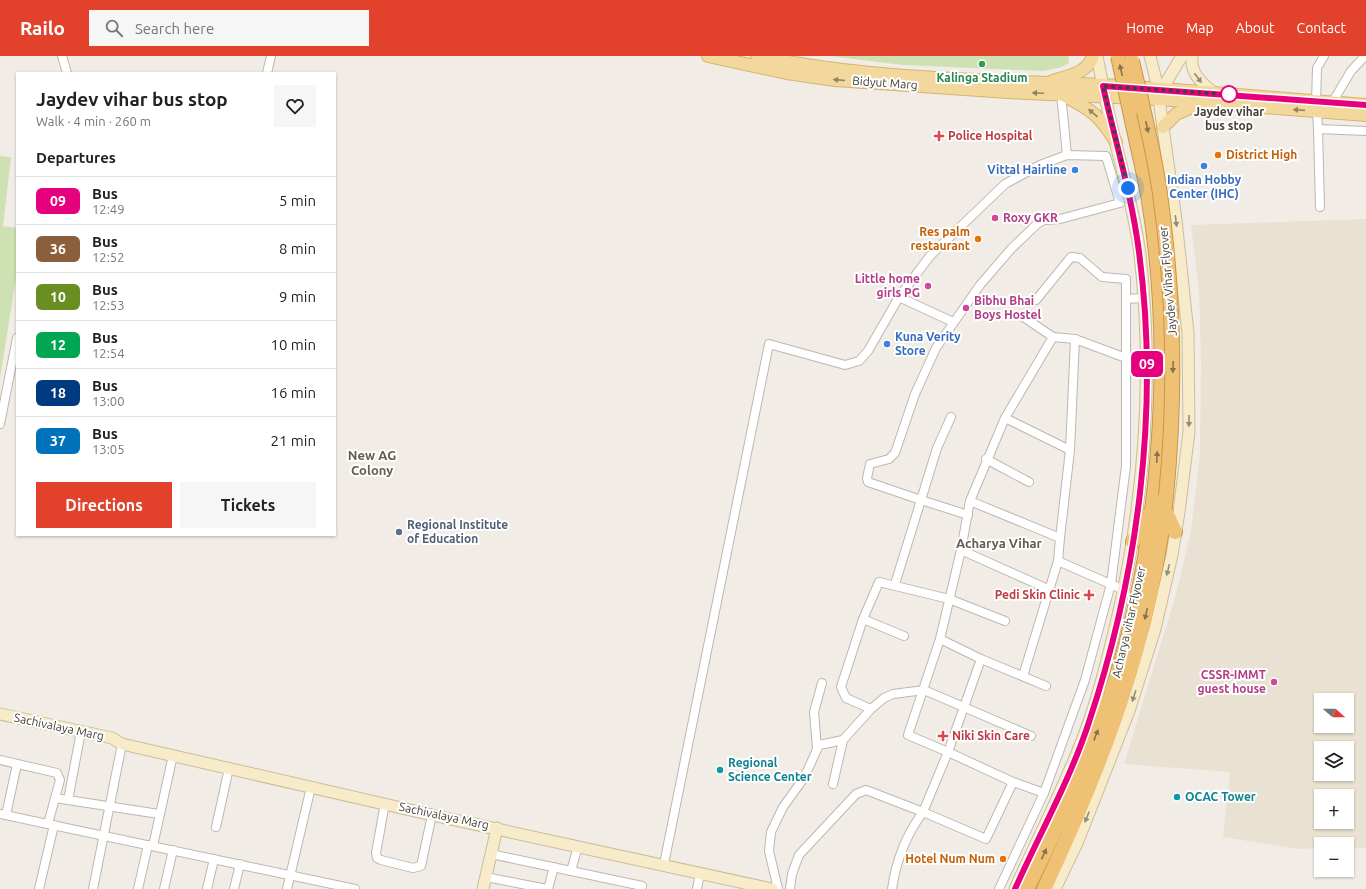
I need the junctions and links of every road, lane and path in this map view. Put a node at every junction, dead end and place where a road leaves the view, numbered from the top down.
1 (62, 56) edge
2 (272, 56) edge
3 (708, 56) edge
4 (757, 56) edge
5 (1093, 56) edge
6 (1097, 56) edge
7 (1118, 56) edge
8 (1131, 56) edge
9 (1150, 56) edge
10 (1182, 56) edge
11 (1192, 56) edge
12 (1324, 56) edge
13 (1364, 56) edge
14 (68, 72) edge
15 (267, 72) edge
16 (1046, 84) junction
17 (1104, 91) junction
18 (1160, 92) junction
19 (1061, 94) junction
20 (1215, 94) junction
21 (1204, 102) junction
22 (1332, 103) junction
23 (1316, 106) junction
24 (1366, 106) edge
25 (1366, 115) edge
26 (1163, 127) junction
27 (1318, 129) junction
28 (1366, 131) edge
29 (1116, 142) junction
30 (1067, 155) junction
31 (1320, 207) dead end
32 (899, 297) junction
33 (1144, 298) junction
34 (1036, 300) dead end
35 (1126, 300) junction
36 (1022, 316) dead end
37 (953, 322) junction
38 (1053, 337) junction
39 (1075, 339) junction
40 (16, 343) edge
41 (1126, 358) junction
42 (1147, 366) junction
43 (1126, 367) junction
44 (951, 418) dead end
45 (1005, 418) junction
46 (0, 424) edge
47 (1070, 450) junction
48 (986, 459) junction
49 (1029, 482) dead end
50 (921, 500) junction
51 (970, 501) junction
52 (1159, 502) junction
53 (968, 515) junction
54 (1162, 534) junction
55 (1060, 538) junction
56 (1133, 542) junction
57 (961, 550) junction
58 (1058, 561) junction
59 (895, 584) junction
60 (1111, 584) junction
61 (1050, 590) junction
62 (1124, 590) junction
63 (949, 599) junction
64 (863, 620) junction
65 (1005, 621) dead end
66 (904, 636) dead end
67 (940, 639) junction
68 (981, 660) junction
69 (1023, 676) junction
70 (822, 683) dead end
71 (1046, 686) dead end
72 (924, 690) junction
73 (964, 708) junction
74 (871, 710) junction
75 (0, 714) edge
76 (0, 721) edge
77 (1031, 736) dead end
78 (80, 738) junction
79 (843, 740) junction
80 (119, 743) junction
81 (817, 748) junction
82 (948, 752) junction
83 (173, 755) junction
84 (0, 761) edge
85 (17, 764) junction
86 (229, 768) junction
87 (1013, 782) junction
88 (834, 784) dead end
89 (311, 787) junction
90 (1042, 796) junction
91 (55, 798) junction
92 (68, 800) junction
93 (385, 803) junction
94 (1054, 805) junction
95 (109, 807) junction
96 (923, 812) junction
97 (159, 814) junction
98 (3, 815) edge
99 (432, 815) junction
100 (51, 825) junction
101 (216, 827) dead end
102 (497, 828) junction
103 (105, 836) junction
104 (151, 846) junction
105 (578, 846) junction
106 (173, 850) junction
107 (491, 854) junction
108 (214, 859) junction
109 (240, 864) junction
110 (664, 864) junction
111 (554, 868) junction
112 (571, 871) junction
113 (700, 873) junction
114 (291, 875) junction
115 (486, 877) junction
116 (334, 887) edge
117 (769, 888) edge
118 (39, 889) edge
119 (93, 889) edge
120 (138, 889) edge
121 (164, 889) edge
122 (207, 889) edge
123 (234, 889) edge
124 (287, 889) edge
125 (355, 889) edge
126 (483, 889) edge
127 (548, 889) edge
128 (641, 889) edge
129 (696, 889) edge
130 (790, 889) edge
131 (892, 889) edge
132 (999, 889) edge
133 (1015, 889) edge
134 (1027, 889) edge
135 (1044, 889) edge
136 (1055, 889) edge

1 - 14 street
2 - 15 street
19 -> 3 main road, Bidyut Marg
4 - 16 main road, Bidyut Marg
5 - 16 main road
6 - 17 street
52 -> 7 highway, Jaydev Vihar Flyover, bridge
8 -> 52 highway, Jaydev Vihar Flyover, bridge
9 - 18 street
10 - 18 street
11 -> 20 street
12 - 23 street
13 - 22 street
16 - 17 main road, Bidyut Marg
17 - 18 main road, Bidyut Marg
17 - 19 main road, Bidyut Marg
17 - 29 street
18 - 20 main road
18 - 21 main road
18 - 26 street
29 -> 19 main road
19 - 30 street
20 - 23 main road
23 -> 21 main road
21 - 26 main road
22 - 23 main road
22 - 24 main road
23 - 25 main road
23 - 27 street
26 -> 54 street
27 - 28 street
27 - 31 street
29 - 33 street
30 - 32 street
30 - 37 street
32 - 37 street
32 - 110 street
33 - 35 street
33 - 42 street
34 - 35 street
35 - 41 street
36 - 38 street
37 - 50 street
38 - 39 street
38 - 45 street
39 - 41 street
39 - 47 street
40 - 46 street
41 - 43 street
42 - 43 street
42 - 56 street
43 - 60 street
44 - 50 street
45 - 47 street
45 - 48 street
47 - 55 street
48 - 49 street
48 - 51 street
50 - 53 street
50 - 59 street
51 - 53 street
51 - 55 street
52 - 54 highway, Acharya vihar Flyover
52 - 56 highway
53 - 57 street
134 -> 54 highway, Acharya vihar Flyover
54 -> 135 highway, Acharya vihar Flyover
54 -> 136 street
55 - 58 street
56 - 62 street
57 - 61 street
57 - 63 street
58 - 60 street
58 - 61 street
59 - 63 street
59 - 64 street
60 - 62 street
60 - 90 street
61 - 69 street
62 - 94 street
63 - 65 street
63 - 67 street
64 - 66 street
64 - 74 street
67 - 68 street
67 - 72 street
68 - 69 street
68 - 73 street
69 - 71 street
70 - 81 street
72 - 73 street
72 - 74 street
72 - 82 street
73 - 77 street
73 - 82 street
74 - 79 street
75 - 80 street, Sachivalaya Marg
76 - 78 street, Sachivalaya Marg
78 - 80 street, Sachivalaya Marg
78 - 92 street
79 - 81 street
79 - 88 street
80 - 83 street, Sachivalaya Marg
80 - 95 street
81 - 117 street
82 - 87 street
82 - 96 street
83 - 86 street, Sachivalaya Marg
83 - 97 street
84 - 85 street
85 - 91 street
85 - 98 street
86 - 89 street, Sachivalaya Marg
86 - 101 street
87 - 90 street
87 - 96 street
89 - 93 street, Sachivalaya Marg
89 - 114 street
90 - 94 street
90 - 132 street
91 - 92 street
91 - 100 street
92 - 95 street
93 - 99 street, Sachivalaya Marg
93 - 99 street
94 - 133 street
95 - 97 street
95 - 103 street
96 - 130 street
96 - 131 street
97 - 104 street
98 - 100 street
99 - 102 street, Sachivalaya Marg
100 - 103 street
100 - 118 street
102 - 105 street, Sachivalaya Marg
102 - 107 street
103 - 104 street
103 - 119 street
104 - 106 street
104 - 120 street
105 - 110 street, Sachivalaya Marg
105 - 112 street
106 - 108 street
106 - 121 street
107 - 111 street
107 - 115 street
108 - 109 street
108 - 122 street
109 - 114 street
109 - 123 street
110 - 113 street, Sachivalaya Marg
111 - 112 street
111 - 127 street
112 - 128 street
113 - 117 street, Sachivalaya Marg
113 - 129 street
114 - 116 street
114 - 124 street
115 - 126 street
115 - 127 street
116 - 125 street

